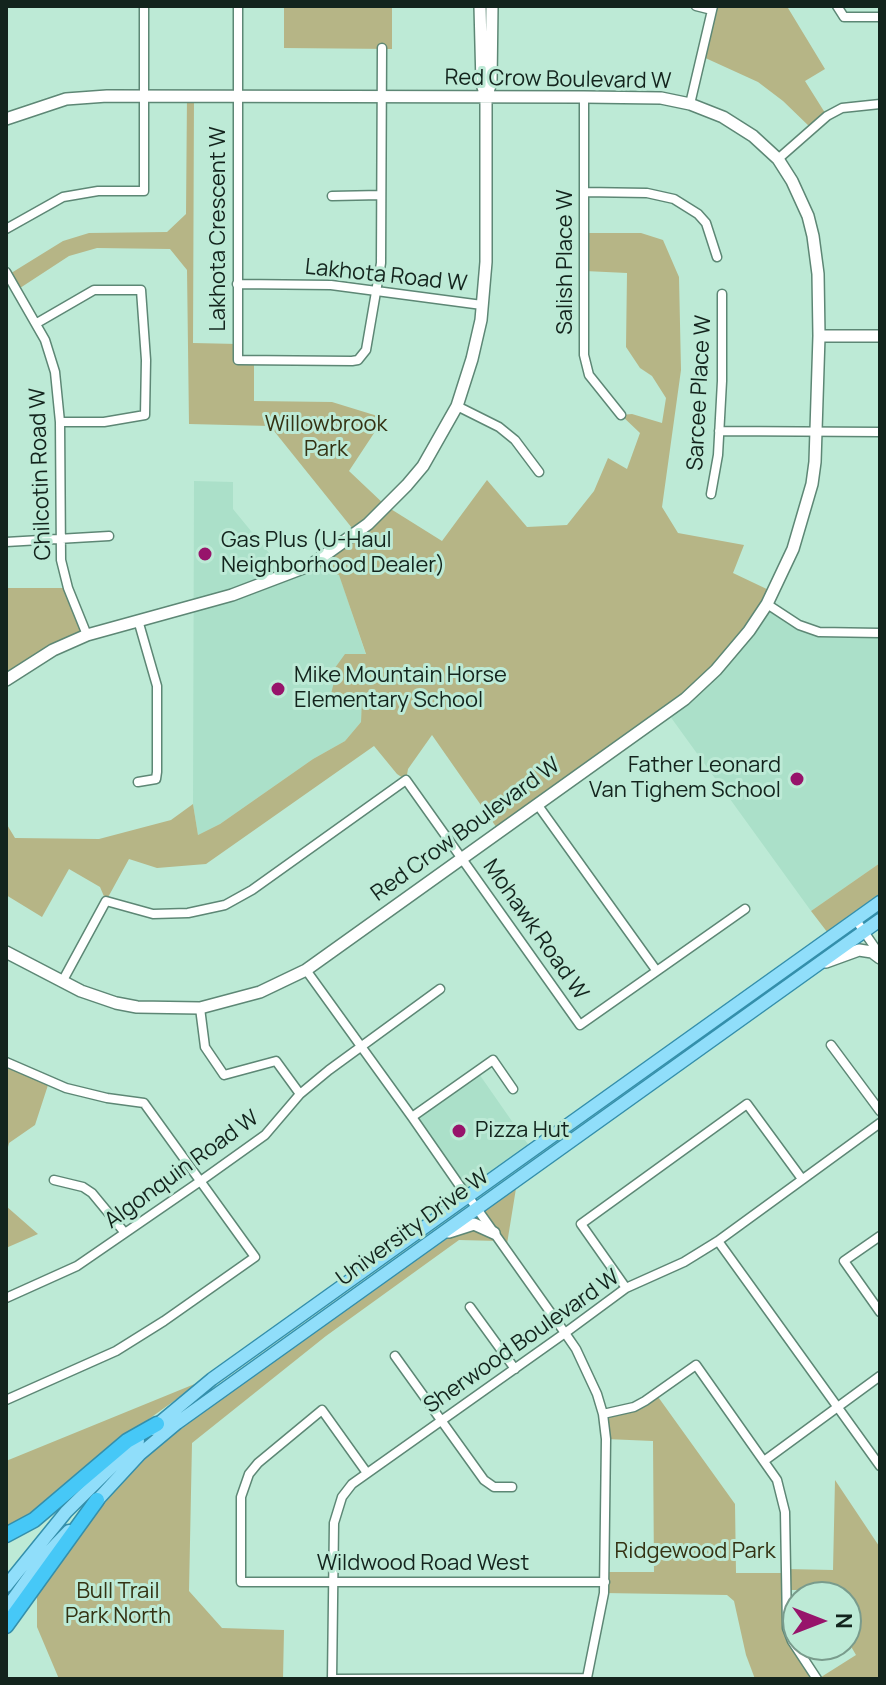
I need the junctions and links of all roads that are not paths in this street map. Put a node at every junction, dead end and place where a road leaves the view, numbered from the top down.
1 (144, 6) edge
2 (238, 6) edge
3 (480, 6) edge
4 (492, 6) edge
5 (696, 6) edge
6 (837, 6) edge
7 (712, 8) edge
8 (880, 17) edge
9 (382, 48) dead end
10 (237, 95) junction
11 (144, 96) junction
12 (382, 97) junction
13 (486, 97) junction
14 (584, 97) junction
15 (690, 104) junction
16 (880, 104) edge
17 (6, 119) edge
18 (778, 159) junction
19 (584, 192) junction
20 (381, 195) junction
21 (332, 196) dead end
22 (6, 229) edge
23 (717, 257) dead end
24 (6, 272) edge
25 (237, 284) junction
26 (378, 290) junction
27 (722, 294) dead end
28 (482, 305) junction
29 (37, 323) junction
30 (819, 336) junction
31 (880, 336) edge
32 (457, 406) junction
33 (621, 415) dead end
34 (60, 422) junction
35 (719, 431) junction
36 (817, 432) junction
37 (880, 432) edge
38 (539, 472) dead end
39 (711, 494) dead end
40 (109, 536) dead end
41 (59, 539) junction
42 (6, 542) edge
43 (767, 604) junction
44 (138, 620) junction
45 (880, 633) edge
46 (87, 635) junction
47 (6, 680) edge
48 (138, 782) dead end
49 (537, 804) junction
50 (461, 857) junction
51 (880, 902) edge
52 (745, 909) dead end
53 (856, 920) junction
54 (880, 920) edge
55 (864, 932) junction
56 (6, 952) edge
57 (880, 957) edge
58 (815, 967) junction
59 (306, 970) junction
60 (656, 970) junction
61 (62, 982) junction
62 (440, 989) dead end
63 (200, 1008) junction
64 (831, 1045) dead end
65 (361, 1046) junction
66 (6, 1062) edge
67 (513, 1089) dead end
68 (300, 1094) junction
69 (880, 1111) edge
70 (412, 1117) junction
71 (880, 1123) edge
72 (802, 1179) junction
73 (54, 1180) dead end
74 (202, 1180) junction
75 (472, 1202) junction
76 (125, 1233) junction
77 (494, 1233) junction
78 (880, 1236) edge
79 (430, 1240) junction
80 (718, 1241) junction
81 (626, 1288) junction
82 (6, 1298) edge
83 (470, 1307) dead end
84 (880, 1312) edge
85 (565, 1333) junction
86 (395, 1356) dead end
87 (515, 1369) junction
88 (880, 1376) edge
89 (6, 1400) edge
90 (838, 1407) junction
91 (603, 1414) junction
92 (442, 1420) junction
93 (157, 1424) junction
94 (764, 1461) junction
95 (880, 1466) edge
96 (367, 1473) junction
97 (512, 1487) dead end
98 (97, 1500) junction
99 (6, 1535) edge
100 (333, 1582) junction
101 (605, 1582) junction
102 (6, 1586) edge
103 (6, 1609) edge
104 (6, 1626) edge
105 (587, 1678) edge
106 (594, 1679) edge
107 (817, 1679) edge

1 - 11 street
2 - 10 street, Lakhota Crescent W
3 - 13 street
4 - 13 street
5 - 7 street
6 - 8 street
7 - 15 street
9 - 12 street, Lakhota Crescent W
10 - 11 street, Red Crow Boulevard W
10 - 12 street, Red Crow Boulevard W
10 - 25 street, Lakhota Crescent W
11 - 17 street, Red Crow Boulevard W
11 - 22 street
12 - 13 street, Red Crow Boulevard W
12 - 20 street, Lakhota Crescent W
13 - 14 street, Red Crow Boulevard W
13 - 28 street
14 - 15 street, Red Crow Boulevard W
14 - 19 street, Salish Place W
15 - 18 street, Red Crow Boulevard W
16 - 18 street
18 - 30 street, Red Crow Boulevard W
19 - 23 street
19 - 33 street, Salish Place W
20 - 21 street
20 - 26 street, Lakhota Crescent W
24 - 29 street, Chilcotin Road W
25 - 26 street, Lakhota Road W
25 - 26 street, Lakhota Crescent W
26 - 28 street, Lakhota Road W
27 - 35 street, Sarcee Place W
28 - 32 street
29 - 34 street, Chilcotin Road W
29 - 34 street
30 - 31 street
30 - 36 street, Red Crow Boulevard W
32 - 38 street
32 - 44 street
34 - 41 street, Chilcotin Road W
35 - 36 street
35 - 39 street, Sarcee Place W
36 - 37 street
36 - 43 street, Red Crow Boulevard W
40 - 41 street
41 - 42 street
41 - 46 street, Chilcotin Road W
43 - 45 street
43 - 49 street, Red Crow Boulevard W
44 - 46 street
44 - 48 street
46 - 47 street
49 - 50 street, Red Crow Boulevard W
49 - 60 street
50 - 59 street, Red Crow Boulevard W
50 - 60 street, Mohawk Road W
50 - 61 street
51 - 53 main road, University Drive W
52 - 60 street, Mohawk Road W
53 - 55 street
53 - 75 main road, University Drive W
54 - 55 main road, University Drive W
55 - 57 street
55 - 58 main road, University Drive W
56 - 61 street, Red Crow Boulevard W
57 - 58 street
58 - 75 main road, University Drive W
59 - 63 street, Red Crow Boulevard W
59 - 65 street
61 - 63 street, Red Crow Boulevard W
62 - 65 street, Algonquin Road W
63 - 68 street
64 - 69 street
65 - 68 street, Algonquin Road W
65 - 70 street
66 - 74 street
67 - 70 street
68 - 74 street, Algonquin Road W
70 - 75 street
71 - 72 street, Sherwood Boulevard W
72 - 80 street, Sherwood Boulevard W
72 - 81 street
73 - 76 street
74 - 76 street, Algonquin Road W
74 - 89 street
75 - 77 street
75 - 79 main road, University Drive W
75 - 93 main road, University Drive W
76 - 82 street, Algonquin Road W
77 - 79 street
77 - 85 street
78 - 84 street
79 - 98 main road, University Drive W
80 - 81 street, Sherwood Boulevard W
80 - 90 street
81 - 85 street, Sherwood Boulevard W
83 - 87 street
85 - 87 street, Sherwood Boulevard W
85 - 91 street
86 - 92 street
87 - 92 street, Sherwood Boulevard W
88 - 90 street
90 - 94 street
90 - 95 street
91 - 94 street
91 - 101 street
92 - 96 street, Sherwood Boulevard W
92 - 97 street
93 - 99 highway
93 - 102 main road, University Drive W
94 - 107 street
96 - 100 street, Sherwood Boulevard W
96 - 100 street, Wildwood Road West
98 - 103 main road, University Drive W
98 - 104 highway
100 - 101 street, Wildwood Road West
100 - 105 street, Sherwood Boulevard W
101 - 105 street
105 - 106 street

